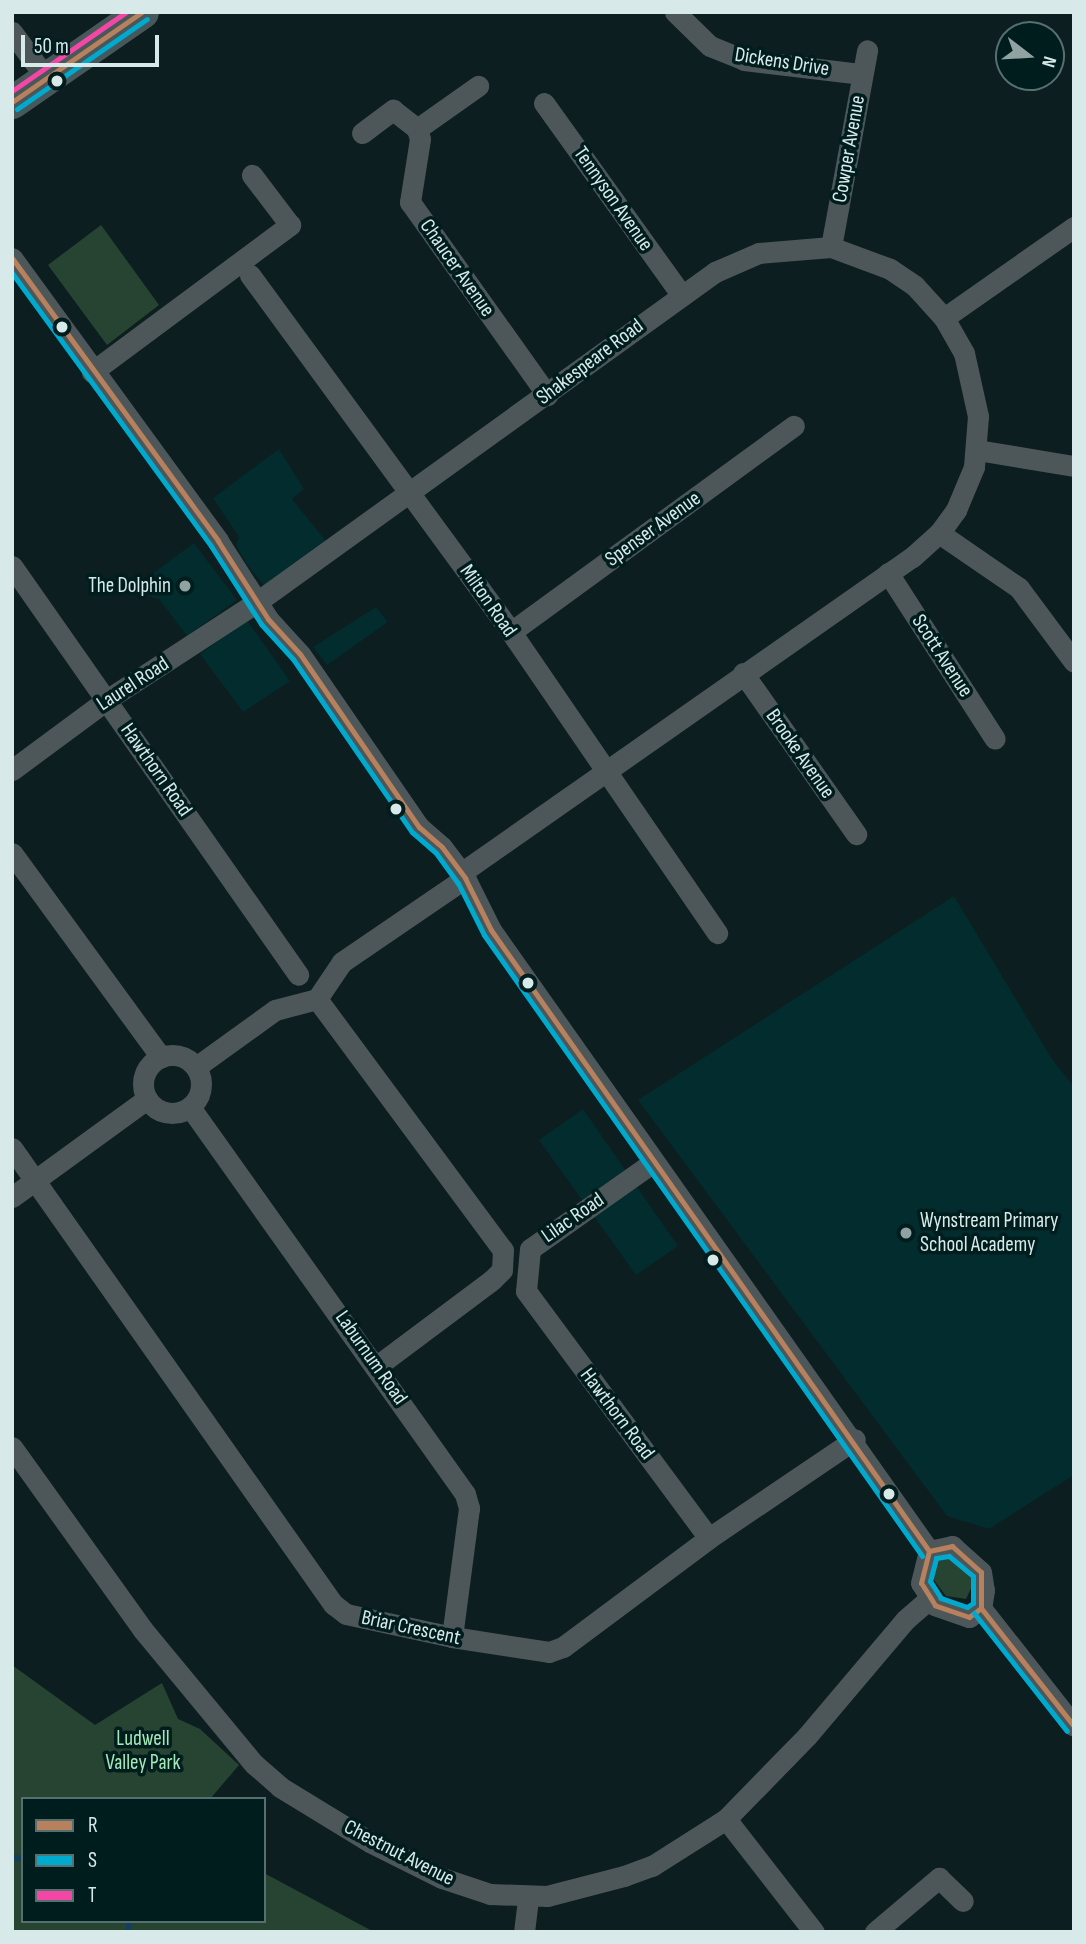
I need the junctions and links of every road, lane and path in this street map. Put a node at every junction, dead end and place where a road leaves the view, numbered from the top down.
1 (142, 12) edge
2 (675, 12) edge
3 (12, 32) edge
4 (867, 50) dead end
5 (862, 74) junction
6 (46, 78) junction
7 (478, 86) dead end
8 (12, 102) edge
9 (544, 103) dead end
10 (417, 129) junction
11 (362, 133) dead end
12 (252, 175) dead end
13 (1074, 227) edge
14 (831, 247) junction
15 (12, 258) edge
16 (250, 275) dead end
17 (682, 296) junction
18 (944, 318) junction
19 (92, 372) junction
20 (547, 395) junction
21 (794, 426) dead end
22 (977, 450) junction
23 (1074, 466) edge
24 (411, 492) junction
25 (939, 533) junction
26 (12, 566) edge
27 (888, 573) junction
28 (257, 602) junction
29 (511, 632) junction
30 (1074, 662) edge
31 (743, 673) junction
32 (108, 699) junction
33 (995, 739) dead end
34 (12, 770) edge
35 (604, 772) junction
36 (856, 834) dead end
37 (12, 853) edge
38 (463, 875) junction
39 (717, 933) dead end
40 (298, 975) dead end
41 (317, 999) junction
42 (161, 1057) junction
43 (195, 1067) junction
44 (147, 1099) junction
45 (190, 1107) junction
46 (12, 1149) edge
47 (652, 1163) junction
48 (36, 1180) junction
49 (12, 1197) edge
50 (526, 1291) joint
51 (377, 1366) junction
52 (855, 1440) junction
53 (12, 1447) edge
54 (709, 1538) junction
55 (929, 1550) junction
56 (929, 1599) junction
57 (981, 1608) junction
58 (452, 1637) junction
59 (1074, 1726) edge
60 (726, 1819) junction
61 (528, 1898) junction
62 (963, 1901) dead end
63 (524, 1932) edge
64 (814, 1932) edge
65 (875, 1932) edge

1 - 6 main road
2 - 5 street, Dickens Drive
3 - 6 street
4 - 5 street, Cowper Avenue
5 - 14 street, Cowper Avenue
6 - 8 main road
7 - 10 street
9 - 17 street, Tennyson Avenue
10 - 11 street
10 - 20 street, Chaucer Avenue
12 - 19 street
13 - 18 street
14 - 17 street, Shakespeare Road
14 - 18 street, Shakespeare Road
15 - 19 street
16 - 24 street, Milton Road
17 - 20 street, Shakespeare Road
18 - 22 street, Shakespeare Road
19 - 28 street
20 - 24 street, Shakespeare Road
21 - 29 street, Spenser Avenue
22 - 23 street
22 - 25 street, Shakespeare Road
24 - 28 street, Shakespeare Road
24 - 29 street, Milton Road
25 - 27 street, Shakespeare Road
25 - 30 street
26 - 32 street, Hawthorn Road
27 - 31 street, Shakespeare Road
27 - 33 street, Scott Avenue
28 - 32 street, Laurel Road
28 - 38 street
29 - 35 street, Milton Road
31 - 35 street, Shakespeare Road
31 - 36 street, Brooke Avenue
32 - 34 street, Laurel Road
32 - 40 street, Hawthorn Road
35 - 38 street, Shakespeare Road
35 - 39 street, Milton Road
37 - 42 street
38 - 41 street, Shakespeare Road
38 - 47 street
41 - 43 street
41 - 51 street
42 - 43 street
42 - 44 street
43 - 45 street
44 - 45 street
44 - 48 street
45 - 51 street, Laburnum Road
46 - 48 street, Briar Crescent
47 - 50 street, Lilac Road
47 - 52 street
48 - 49 street
48 - 58 street, Briar Crescent
50 - 54 street, Hawthorn Road
51 - 58 street, Laburnum Road
52 - 54 street, Briar Crescent
52 - 55 street
53 - 61 street, Chestnut Avenue
54 - 58 street, Briar Crescent
55 - 56 street
55 - 57 street
56 - 57 street
56 - 60 street, Chestnut Avenue
57 - 59 street
60 - 61 street, Chestnut Avenue
60 - 64 street
61 - 63 street
62 - 65 street

